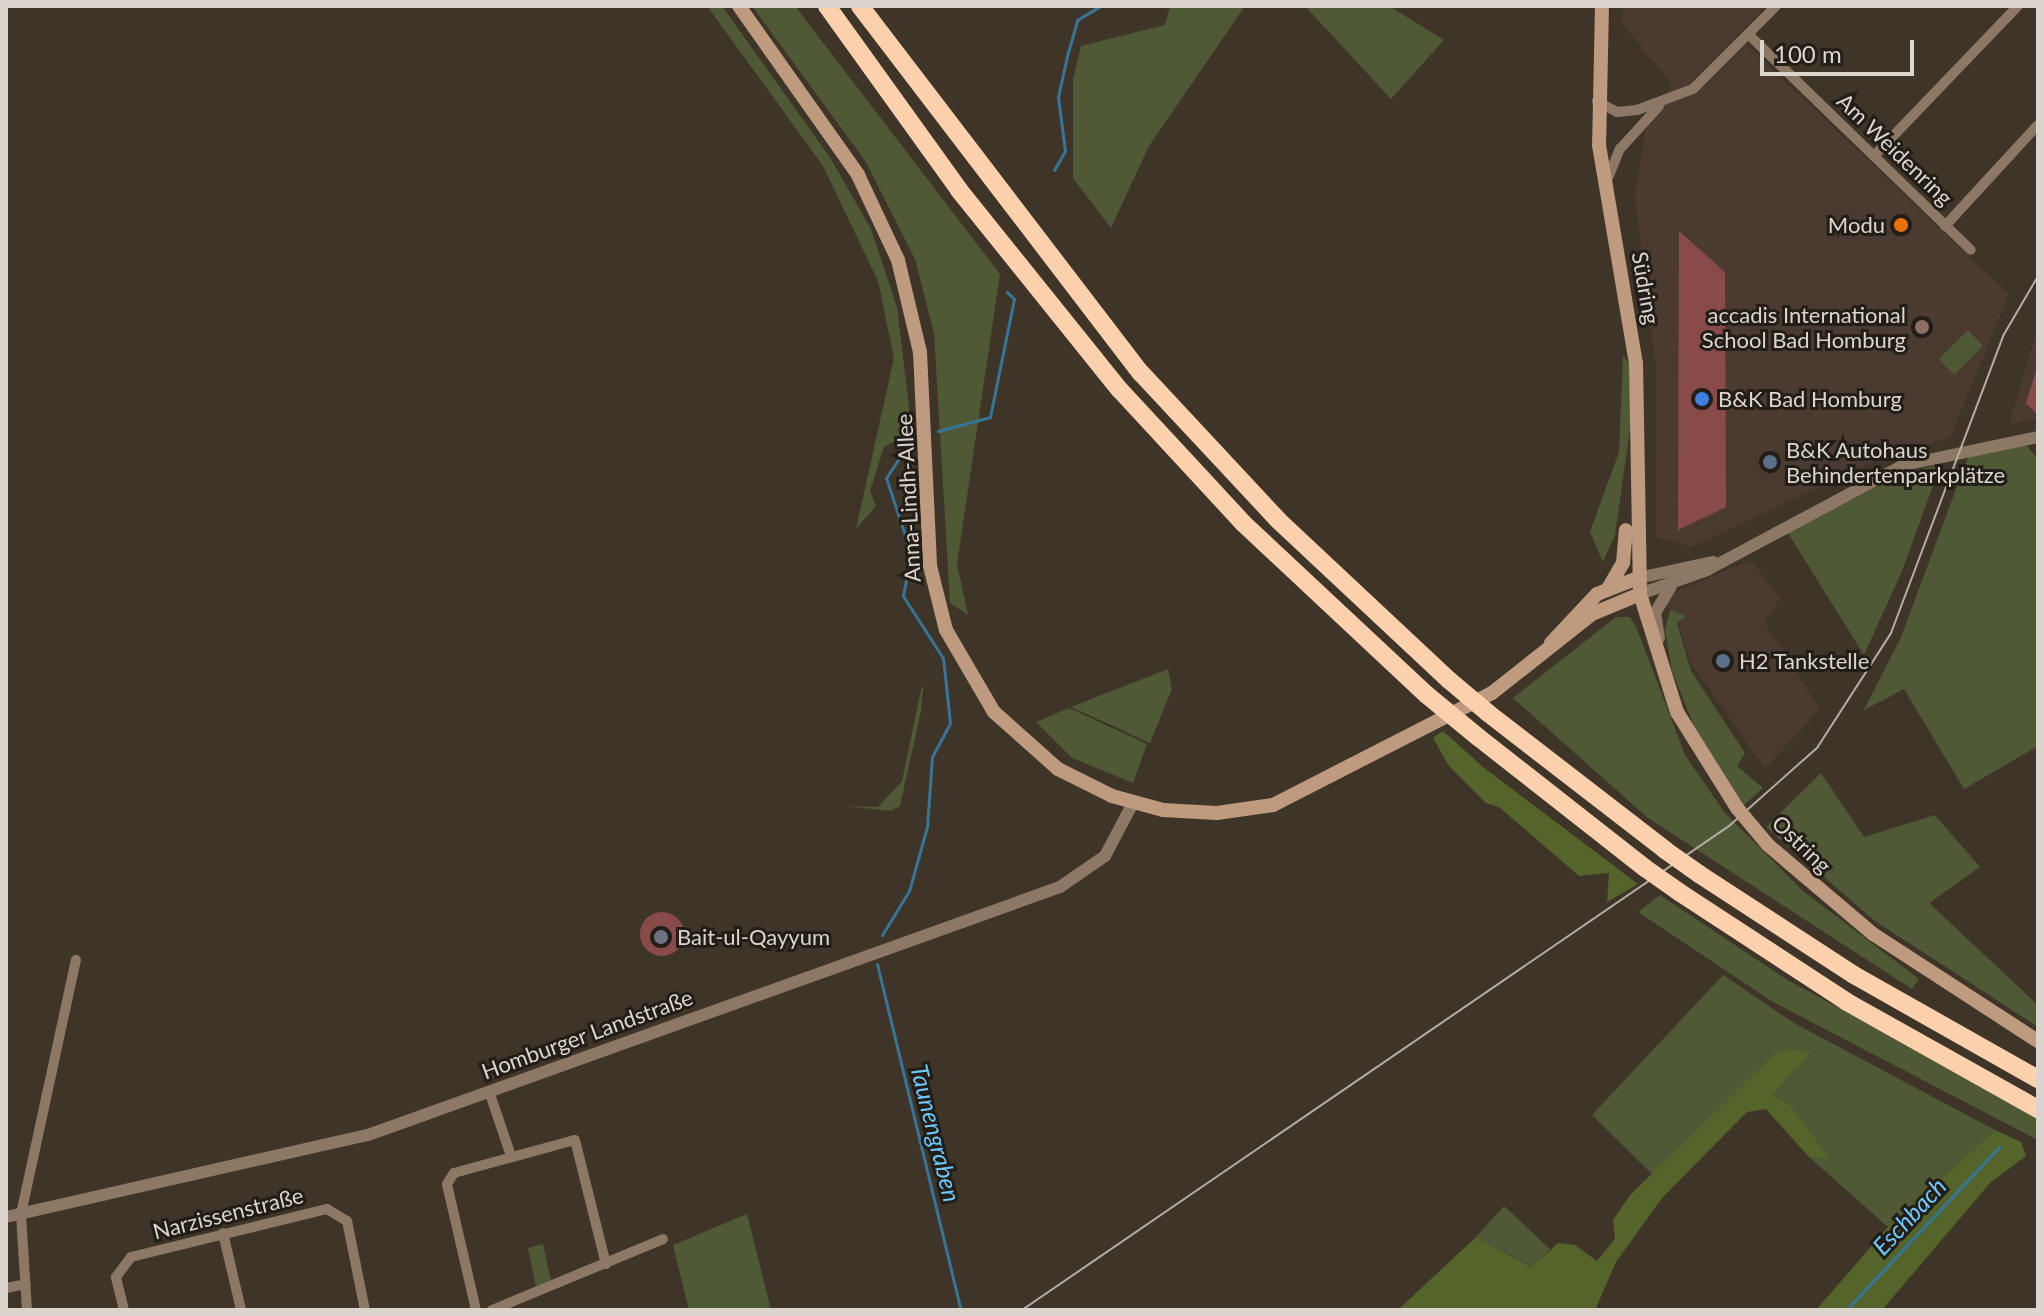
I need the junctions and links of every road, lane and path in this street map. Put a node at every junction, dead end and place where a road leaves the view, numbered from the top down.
1 (739, 6) edge
2 (827, 6) edge
3 (860, 6) edge
4 (1602, 6) edge
5 (1776, 6) edge
6 (2018, 6) edge
7 (1748, 34) junction
8 (1597, 101) junction
9 (1661, 104) junction
10 (2038, 125) edge
11 (1874, 156) junction
12 (1605, 185) junction
13 (1945, 226) junction
14 (1971, 250) dead end
15 (2038, 437) edge
16 (1634, 463) junction
17 (1720, 561) junction
18 (1638, 578) junction
19 (1671, 586) junction
20 (1609, 587) junction
21 (1640, 594) junction
22 (1536, 664) junction
23 (1664, 677) junction
24 (1133, 803) junction
25 (76, 960) dead end
26 (2038, 1041) edge
27 (2038, 1079) edge
28 (489, 1091) junction
29 (2038, 1109) edge
30 (511, 1156) junction
31 (21, 1214) junction
32 (6, 1217) edge
33 (223, 1233) junction
34 (663, 1239) dead end
35 (606, 1264) junction
36 (26, 1284) junction
37 (6, 1288) edge
38 (27, 1310) edge
39 (124, 1310) edge
40 (241, 1310) edge
41 (365, 1310) edge
42 (476, 1310) edge
43 (492, 1310) edge

1 - 24 main road, Anna-Lindh-Allee
2 - 29 highway, bridge
3 - 27 highway, bridge
4 - 8 main road, Südring
5 - 7 street
6 - 11 street
7 - 9 street
7 - 11 street, Am Weidenring
8 - 9 street
8 - 12 main road, Südring
9 - 12 street
10 - 13 street, Am Weidenring
11 - 13 street, Am Weidenring
12 - 16 main road, Südring
13 - 14 street, Am Weidenring
15 - 17 street
16 - 18 main road, Südring
16 - 20 main road
17 - 18 street
17 - 19 street
18 - 20 main road
18 - 21 main road, Südring
19 - 21 street
19 - 23 street
20 - 22 main road
21 - 22 main road
21 - 23 main road, Ostring
22 - 24 main road, Anna-Lindh-Allee
23 - 26 main road, Ostring, bridge
24 - 28 street, Homburger Landstraße
25 - 31 street
28 - 30 street
28 - 31 street, Homburger Landstraße
30 - 35 street
30 - 42 street
31 - 32 street, Homburger Landstraße
31 - 36 street
33 - 39 street, Narzissenstraße
33 - 40 street
33 - 41 street, Narzissenstraße
34 - 35 street
35 - 43 street
36 - 37 street
36 - 38 street

